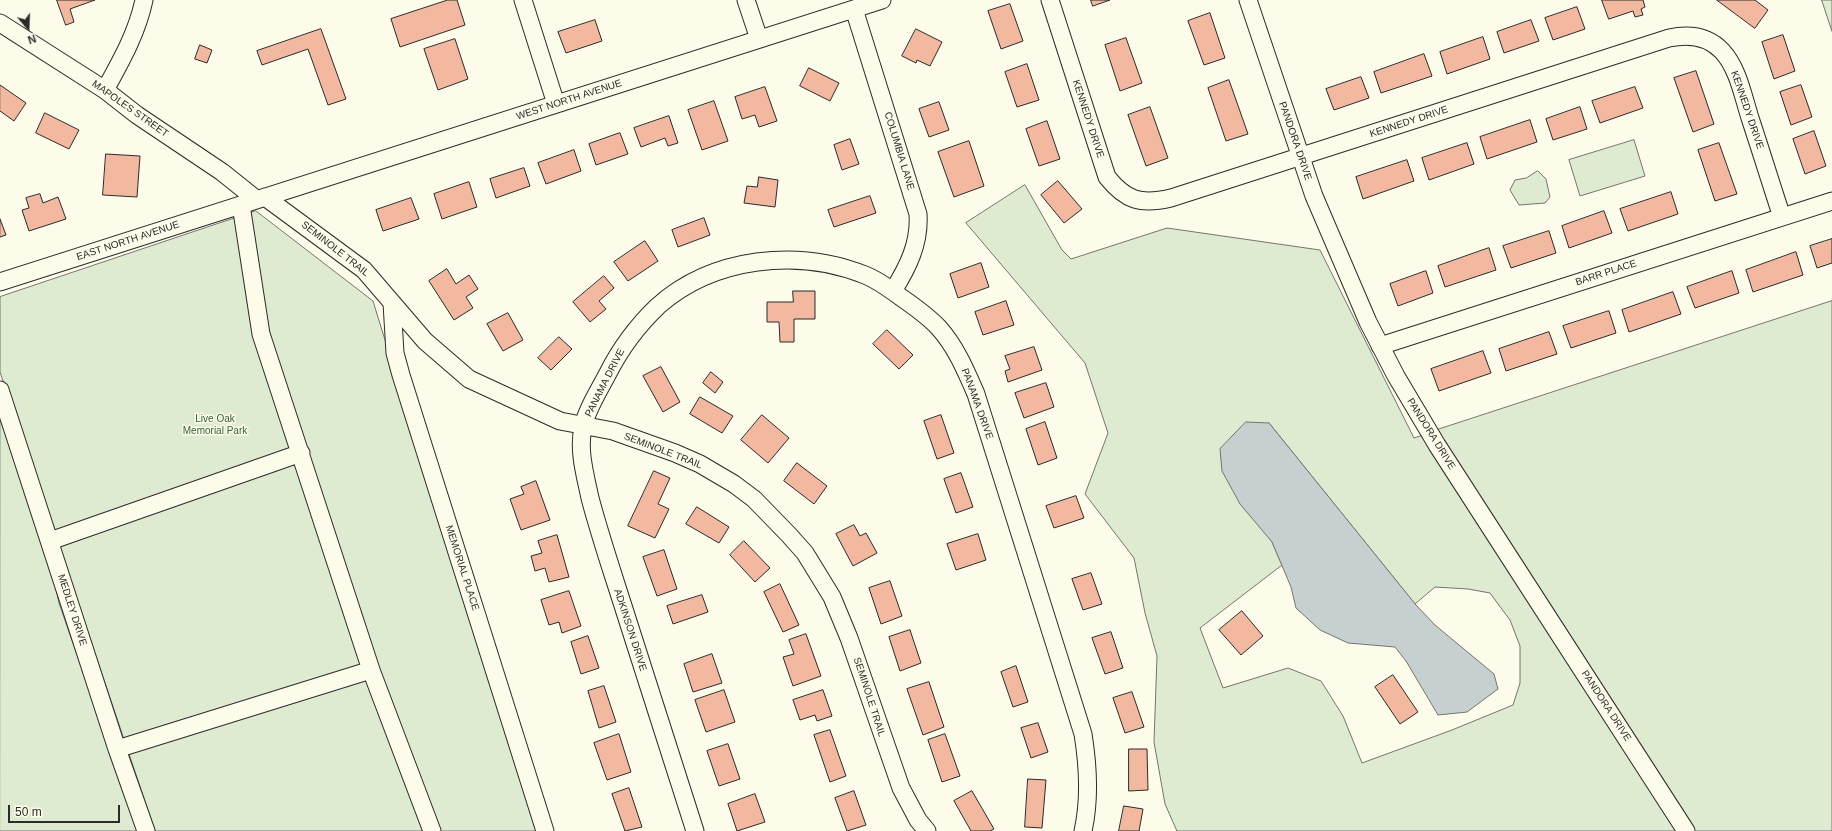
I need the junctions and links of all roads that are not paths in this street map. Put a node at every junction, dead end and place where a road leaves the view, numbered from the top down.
1 (144, 0) edge
2 (523, 0) edge
3 (746, 0) edge
4 (882, 0) edge
5 (1050, 0) edge
6 (1248, 0) edge
7 (854, 9) junction
8 (0, 23) edge
9 (759, 39) junction
10 (105, 90) junction
11 (556, 104) junction
12 (1300, 158) junction
13 (254, 201) junction
14 (1832, 201) edge
15 (1782, 217) junction
16 (0, 282) edge
17 (893, 291) junction
18 (392, 303) junction
19 (1380, 346) junction
20 (0, 390) edge
21 (583, 426) junction
22 (301, 453) junction
23 (50, 541) junction
24 (371, 670) junction
25 (117, 749) junction
26 (146, 831) edge
27 (432, 831) edge
28 (545, 831) edge
29 (695, 831) edge
30 (927, 831) edge
31 (1083, 831) edge
32 (1686, 831) edge

1 - 10 street
2 - 11 street
3 - 9 street
4 - 7 street, WEST NORTH AVENUE
5 - 12 street, KENNEDY DRIVE
6 - 12 street, PANDORA DRIVE
7 - 9 street, WEST NORTH AVENUE
7 - 17 street, COLUMBIA LANE
8 - 10 street, MAPOLES STREET
9 - 11 street, WEST NORTH AVENUE
10 - 13 street, MAPOLES STREET
11 - 13 street, WEST NORTH AVENUE
12 - 15 street, KENNEDY DRIVE
12 - 19 street, PANDORA DRIVE
13 - 16 street, EAST NORTH AVENUE
13 - 18 street, SEMINOLE TRAIL
13 - 22 street
14 - 15 street, BARR PLACE
15 - 19 street, BARR PLACE
17 - 21 street, PANAMA DRIVE
17 - 31 street, PANAMA DRIVE
18 - 21 street, SEMINOLE TRAIL
18 - 28 street, MEMORIAL PLACE
19 - 32 street, PANDORA DRIVE
20 - 23 street, MEDLEY DRIVE
21 - 29 street, ADKINSON DRIVE
21 - 30 street, SEMINOLE TRAIL
22 - 23 street
22 - 24 street
23 - 25 street, MEDLEY DRIVE
24 - 25 street
24 - 27 street
25 - 26 street, MEDLEY DRIVE

